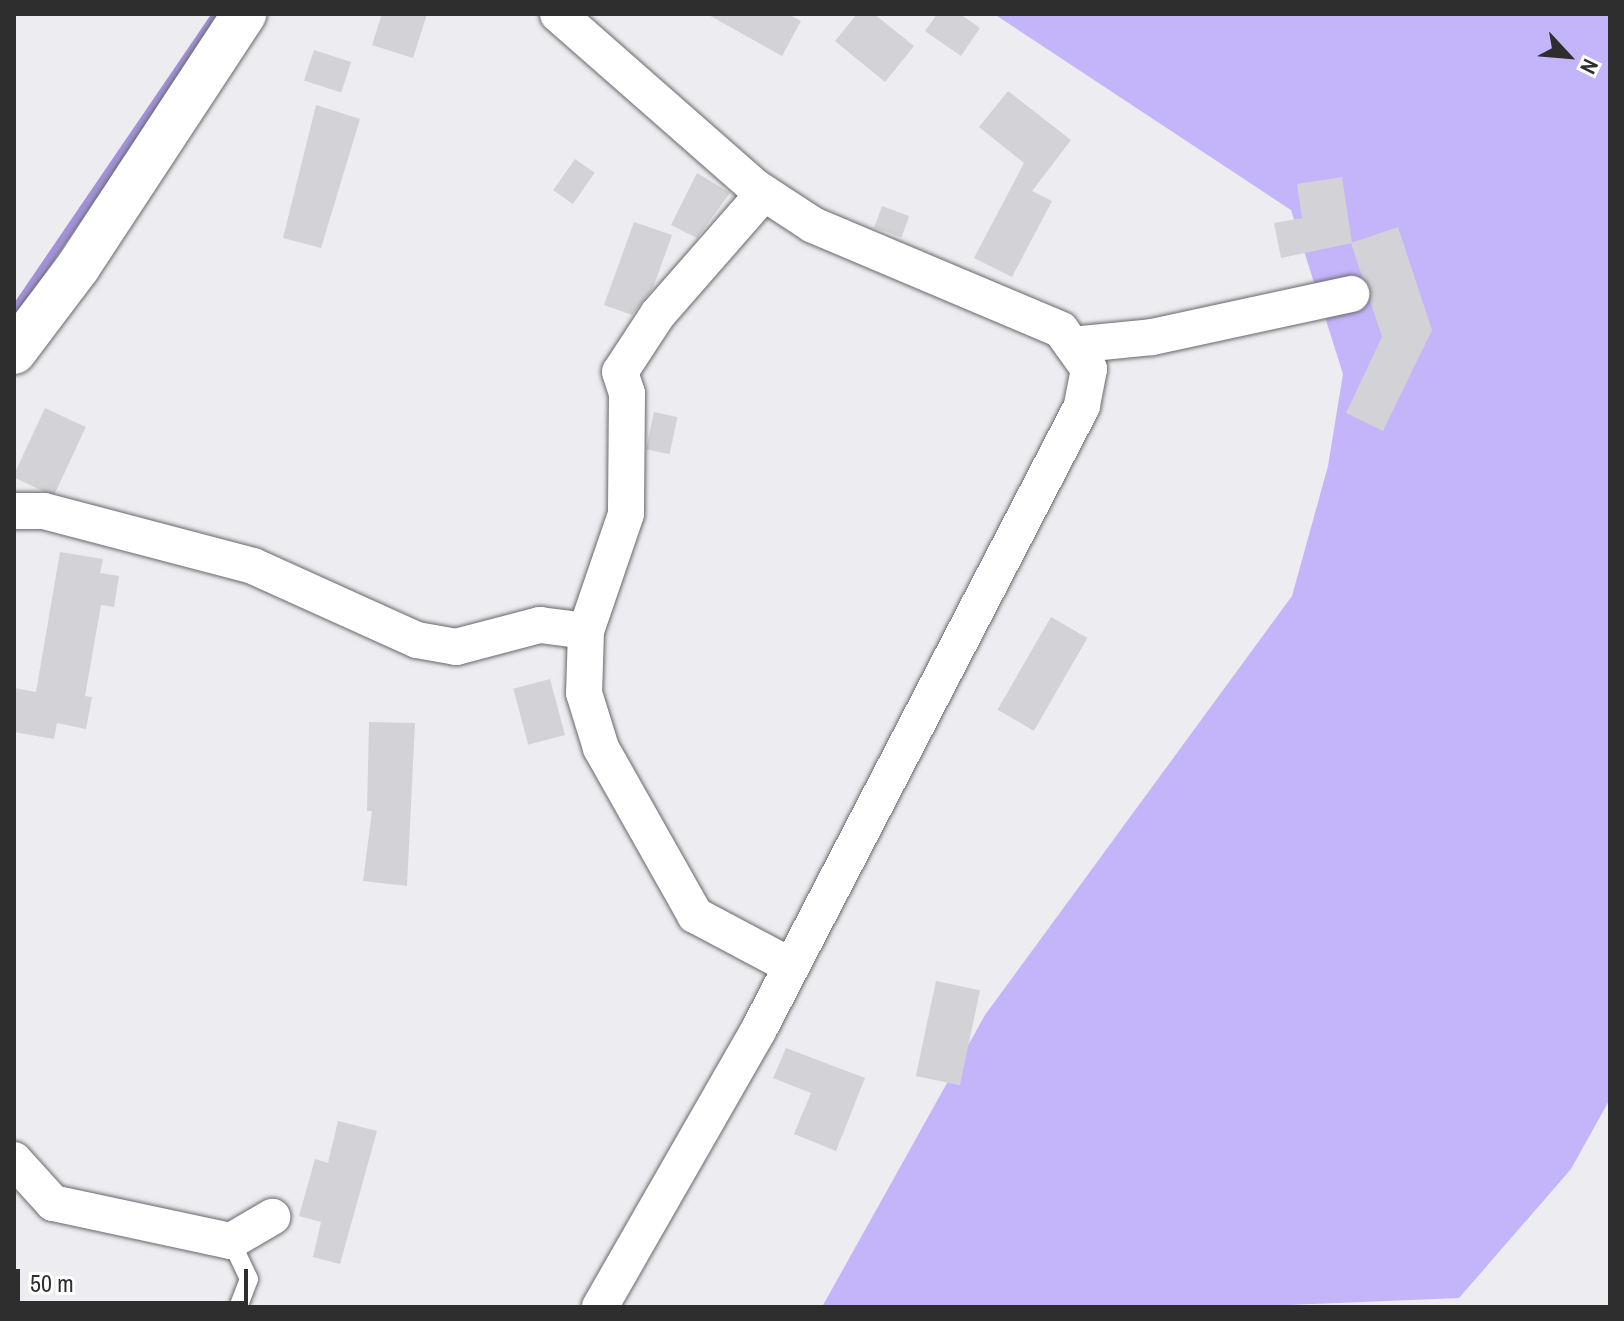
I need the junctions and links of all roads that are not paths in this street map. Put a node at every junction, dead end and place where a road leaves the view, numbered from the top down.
1 (244, 14) edge
2 (558, 14) edge
3 (764, 193) junction
4 (1351, 294) dead end
5 (1072, 345) junction
6 (14, 352) edge
7 (14, 511) edge
8 (586, 631) junction
9 (791, 966) junction
10 (14, 1160) edge
11 (272, 1217) dead end
12 (231, 1241) junction
13 (238, 1307) edge
14 (600, 1307) edge

1 - 6 street
2 - 3 street
3 - 5 street
3 - 8 street
4 - 5 street
5 - 9 street
7 - 8 street
8 - 9 street
9 - 14 street
10 - 12 street
11 - 12 street
12 - 13 lane

